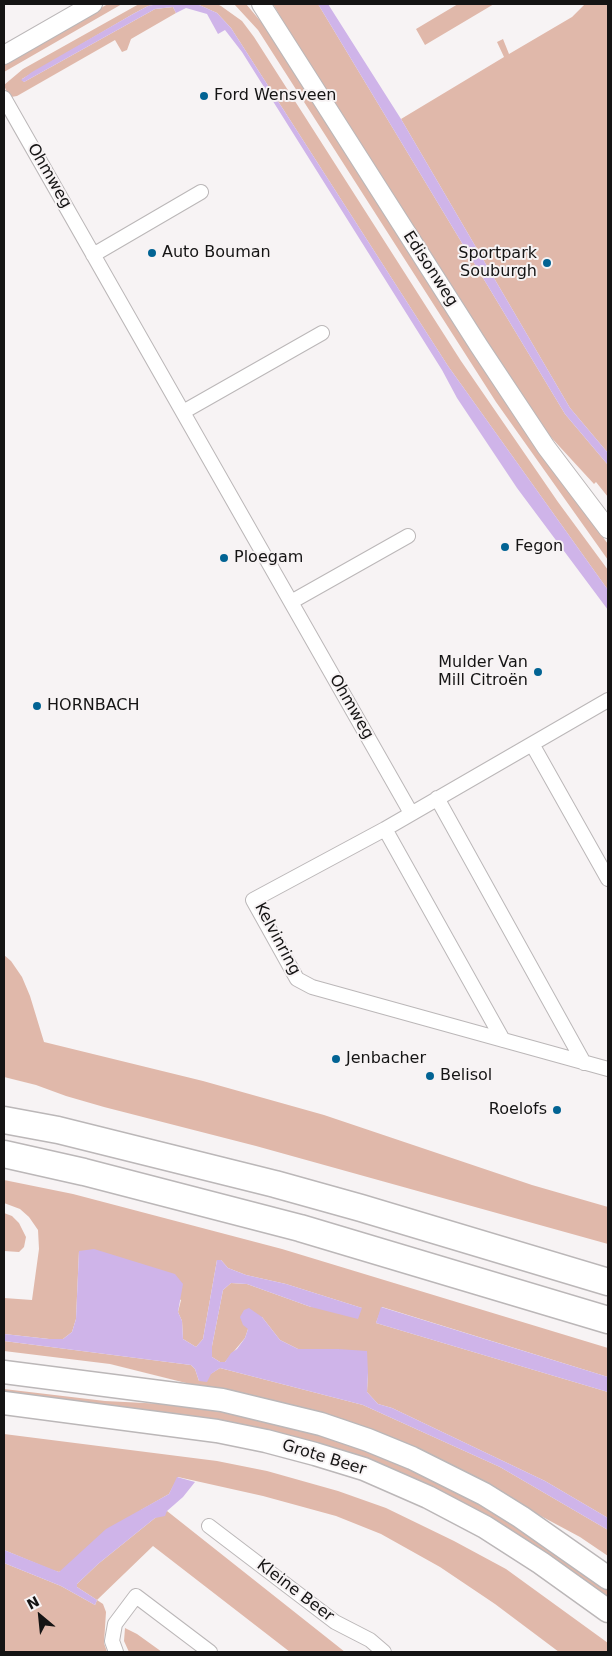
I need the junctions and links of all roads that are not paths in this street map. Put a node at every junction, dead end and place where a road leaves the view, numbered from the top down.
1 (93, 4) edge
2 (261, 4) edge
3 (4, 55) edge
4 (4, 98) edge
5 (201, 192) dead end
6 (94, 255) junction
7 (322, 333) dead end
8 (183, 412) junction
9 (608, 529) edge
10 (408, 536) dead end
11 (291, 602) junction
12 (608, 700) edge
13 (532, 744) junction
14 (437, 798) junction
15 (411, 813) junction
16 (385, 829) junction
17 (608, 879) edge
18 (503, 1040) junction
19 (584, 1063) junction
20 (608, 1069) edge
21 (4, 1120) edge
22 (4, 1154) edge
23 (608, 1282) edge
24 (608, 1320) edge
25 (4, 1372) edge
26 (4, 1403) edge
27 (210, 1526) dead end
28 (608, 1578) edge
29 (608, 1611) edge
30 (116, 1652) edge
31 (210, 1652) edge
32 (384, 1652) edge

1 - 3 street
2 - 9 street, Edisonweg
4 - 6 street, Ohmweg
5 - 6 street
6 - 8 street, Ohmweg
7 - 8 street
8 - 11 street, Ohmweg
10 - 11 street
11 - 15 street, Ohmweg
12 - 13 street, Kelvinring
13 - 14 street, Kelvinring
13 - 17 street
14 - 15 street, Kelvinring
14 - 19 street
15 - 16 street, Kelvinring
16 - 18 street
16 - 18 street, Kelvinring
18 - 19 street, Kelvinring
19 - 20 street, Kelvinring
21 - 23 highway
22 - 24 highway
25 - 28 main road, Grote Beer
26 - 29 main road, Grote Beer
27 - 32 street, Kleine Beer
30 - 31 street

